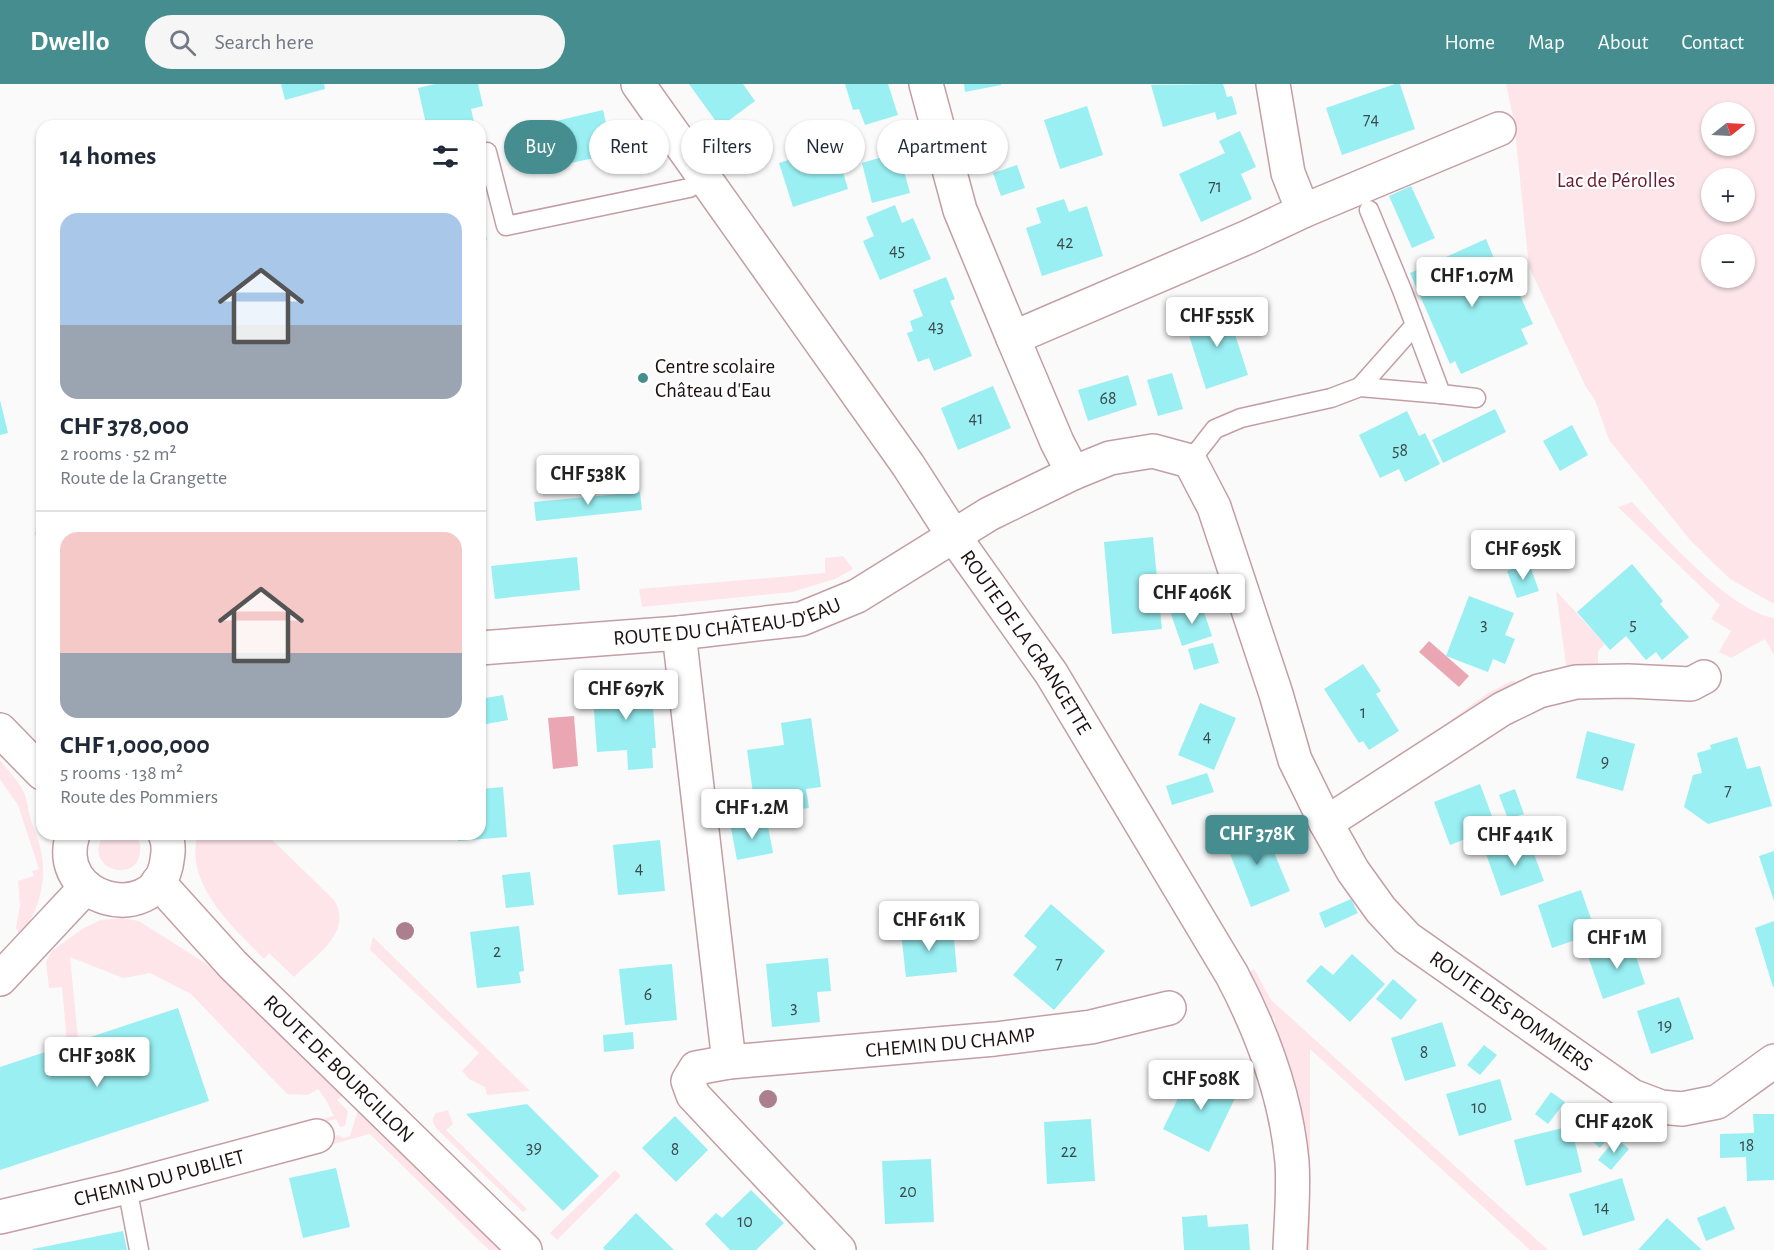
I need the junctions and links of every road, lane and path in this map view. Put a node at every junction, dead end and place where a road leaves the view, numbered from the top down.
1 (638, 84) edge
2 (926, 84) edge
3 (1273, 84) edge
4 (1499, 129) dead end
5 (487, 152) dead end
6 (705, 178) junction
7 (1369, 210) dead end
8 (1303, 211) junction
9 (1415, 325) junction
10 (1012, 338) junction
11 (1360, 387) junction
12 (1441, 394) junction
13 (1476, 398) dead end
14 (1190, 461) junction
15 (1073, 473) junction
16 (953, 535) junction
17 (679, 633) junction
18 (486, 648) edge
19 (1704, 677) dead end
20 (0, 730) edge
21 (36, 767) edge
22 (1326, 823) junction
23 (71, 840) edge
24 (166, 840) edge
25 (158, 882) junction
26 (86, 887) junction
27 (5, 962) edge
28 (1169, 1008) dead end
29 (1774, 1061) edge
30 (729, 1062) junction
31 (317, 1136) dead end
32 (127, 1187) junction
33 (0, 1217) edge
34 (139, 1250) edge
35 (525, 1250) edge
36 (839, 1250) edge
37 (1290, 1250) edge

1 - 6 street, ROUTE DE LA GRANGETTE
2 - 10 street
3 - 8 street
4 - 8 street
5 - 6 lane
6 - 16 street, ROUTE DE LA GRANGETTE
7 - 9 lane
8 - 10 street
9 - 11 lane
9 - 12 lane
10 - 15 street
11 - 12 lane
11 - 14 lane
12 - 13 lane
14 - 15 street
14 - 22 street, ROUTE DES POMMIERS
15 - 16 street
16 - 17 street, ROUTE DU CHÂTEAU-D'EAU
16 - 37 street, ROUTE DE LA GRANGETTE
17 - 18 street, ROUTE DU CHÂTEAU-D'EAU
17 - 30 street
19 - 22 street
20 - 21 street
22 - 29 street, ROUTE DES POMMIERS
23 - 26 street
24 - 25 street
25 - 26 street
25 - 35 street, ROUTE DE BOURGILLON
26 - 27 street
28 - 30 street, CHEMIN DU CHAMP
30 - 36 street, CHEMIN DU CHAMP
31 - 32 street, CHEMIN DU PUBLIET
32 - 33 street, CHEMIN DU PUBLIET
32 - 34 lane

